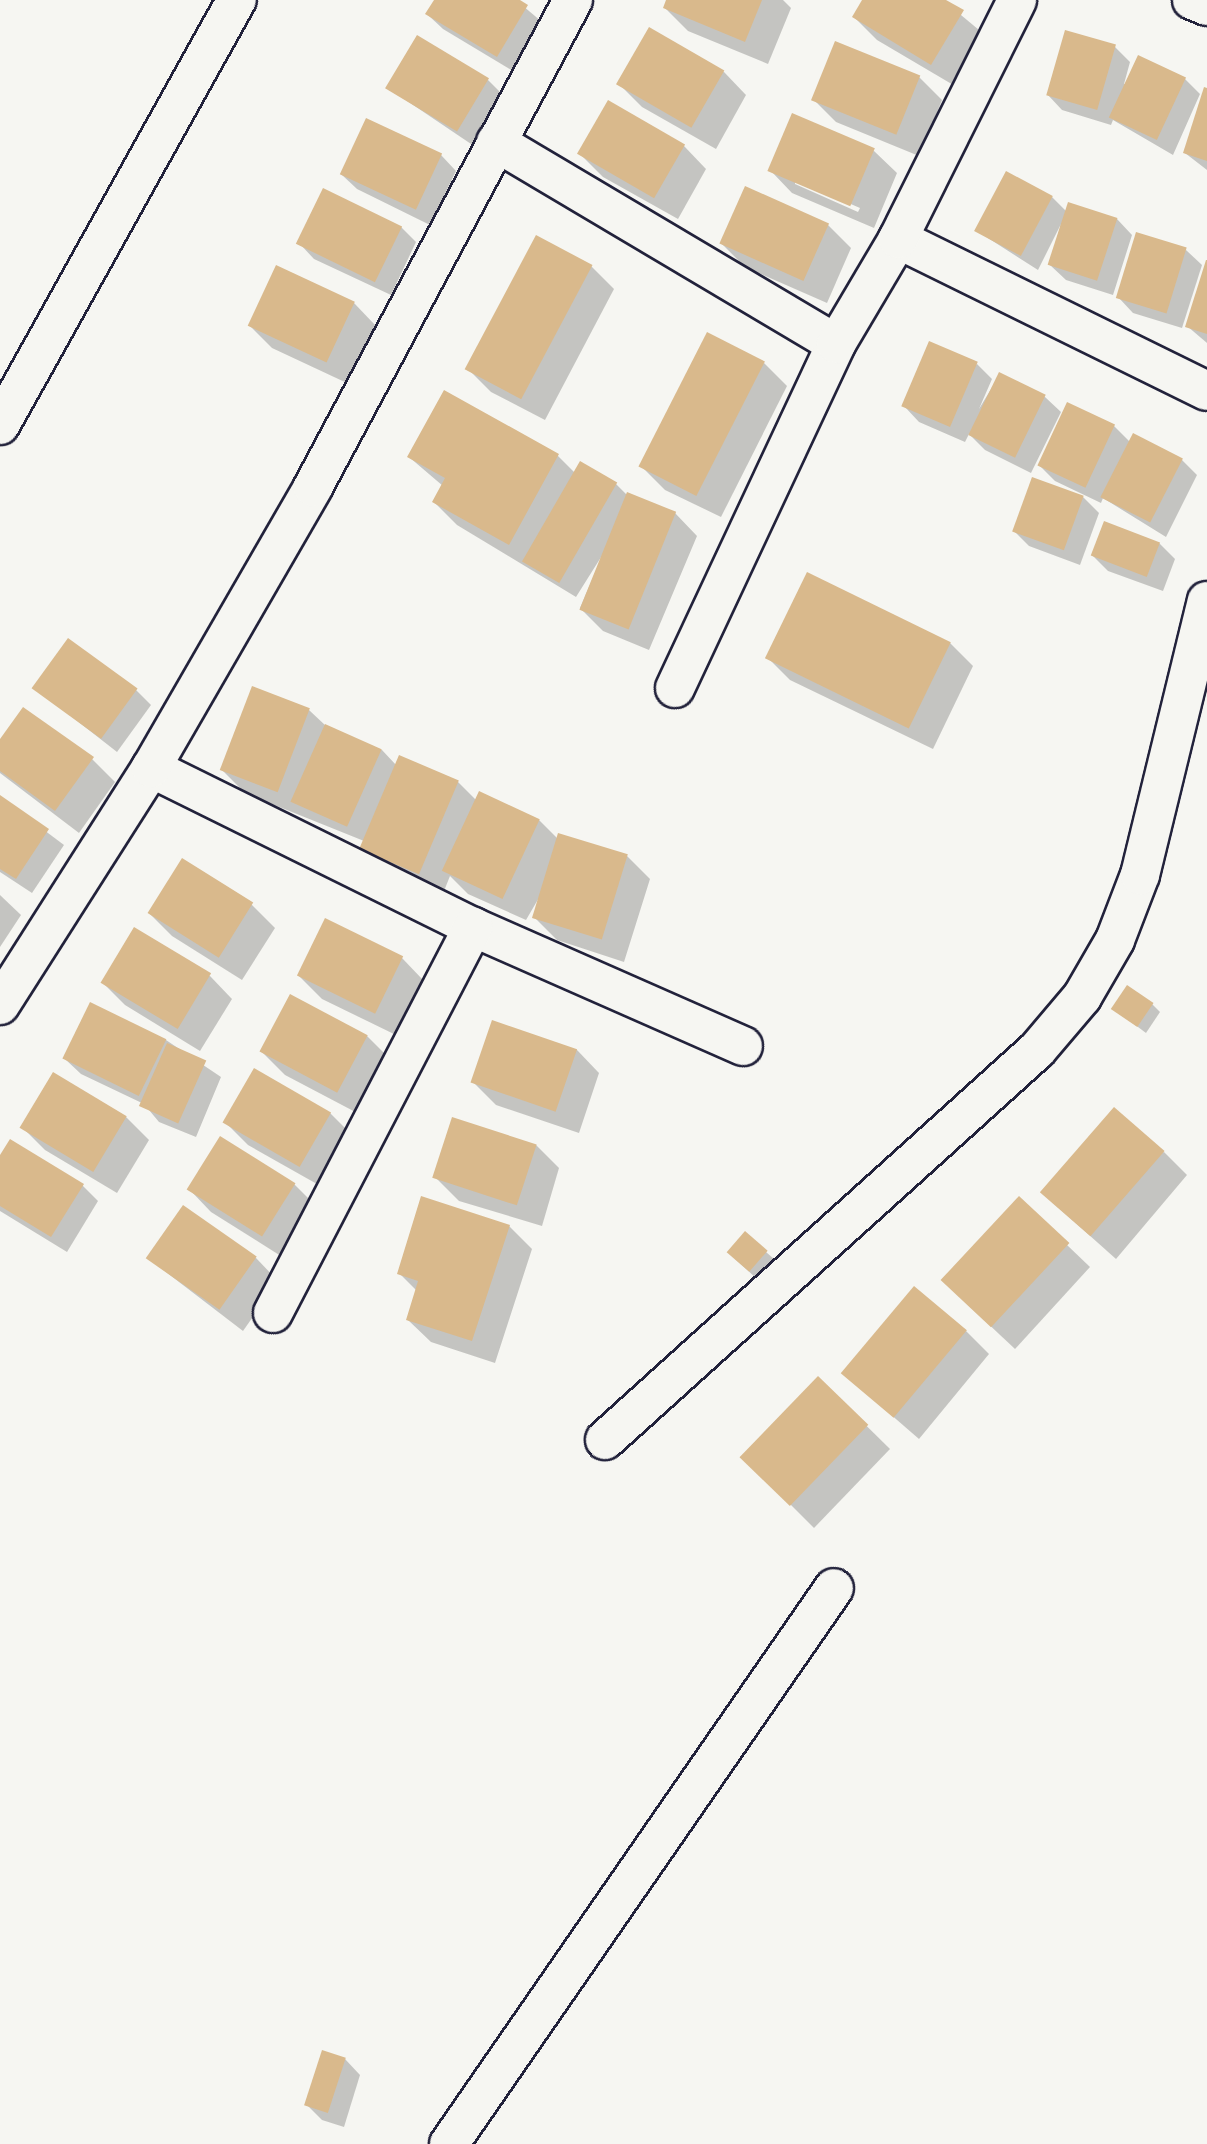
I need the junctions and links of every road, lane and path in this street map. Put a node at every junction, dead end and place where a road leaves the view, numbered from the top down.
1 (237, 0) edge
2 (573, 0) edge
3 (1017, 0) edge
4 (1192, 0) edge
5 (1207, 6) edge
6 (496, 142) junction
7 (898, 239) junction
8 (836, 344) junction
9 (1207, 391) edge
10 (0, 425) edge
11 (1207, 601) edge
12 (676, 688) dead end
13 (151, 768) junction
14 (472, 927) junction
15 (0, 1005) edge
16 (743, 1046) dead end
17 (272, 1313) dead end
18 (606, 1440) dead end
19 (834, 1588) dead end
20 (449, 2144) edge

1 - 10 street
2 - 6 street
3 - 7 street
4 - 5 street
6 - 8 street
6 - 13 street
7 - 8 street
7 - 9 street
8 - 12 street
11 - 18 street
13 - 14 street
13 - 15 street
14 - 16 street
14 - 17 street
19 - 20 street

